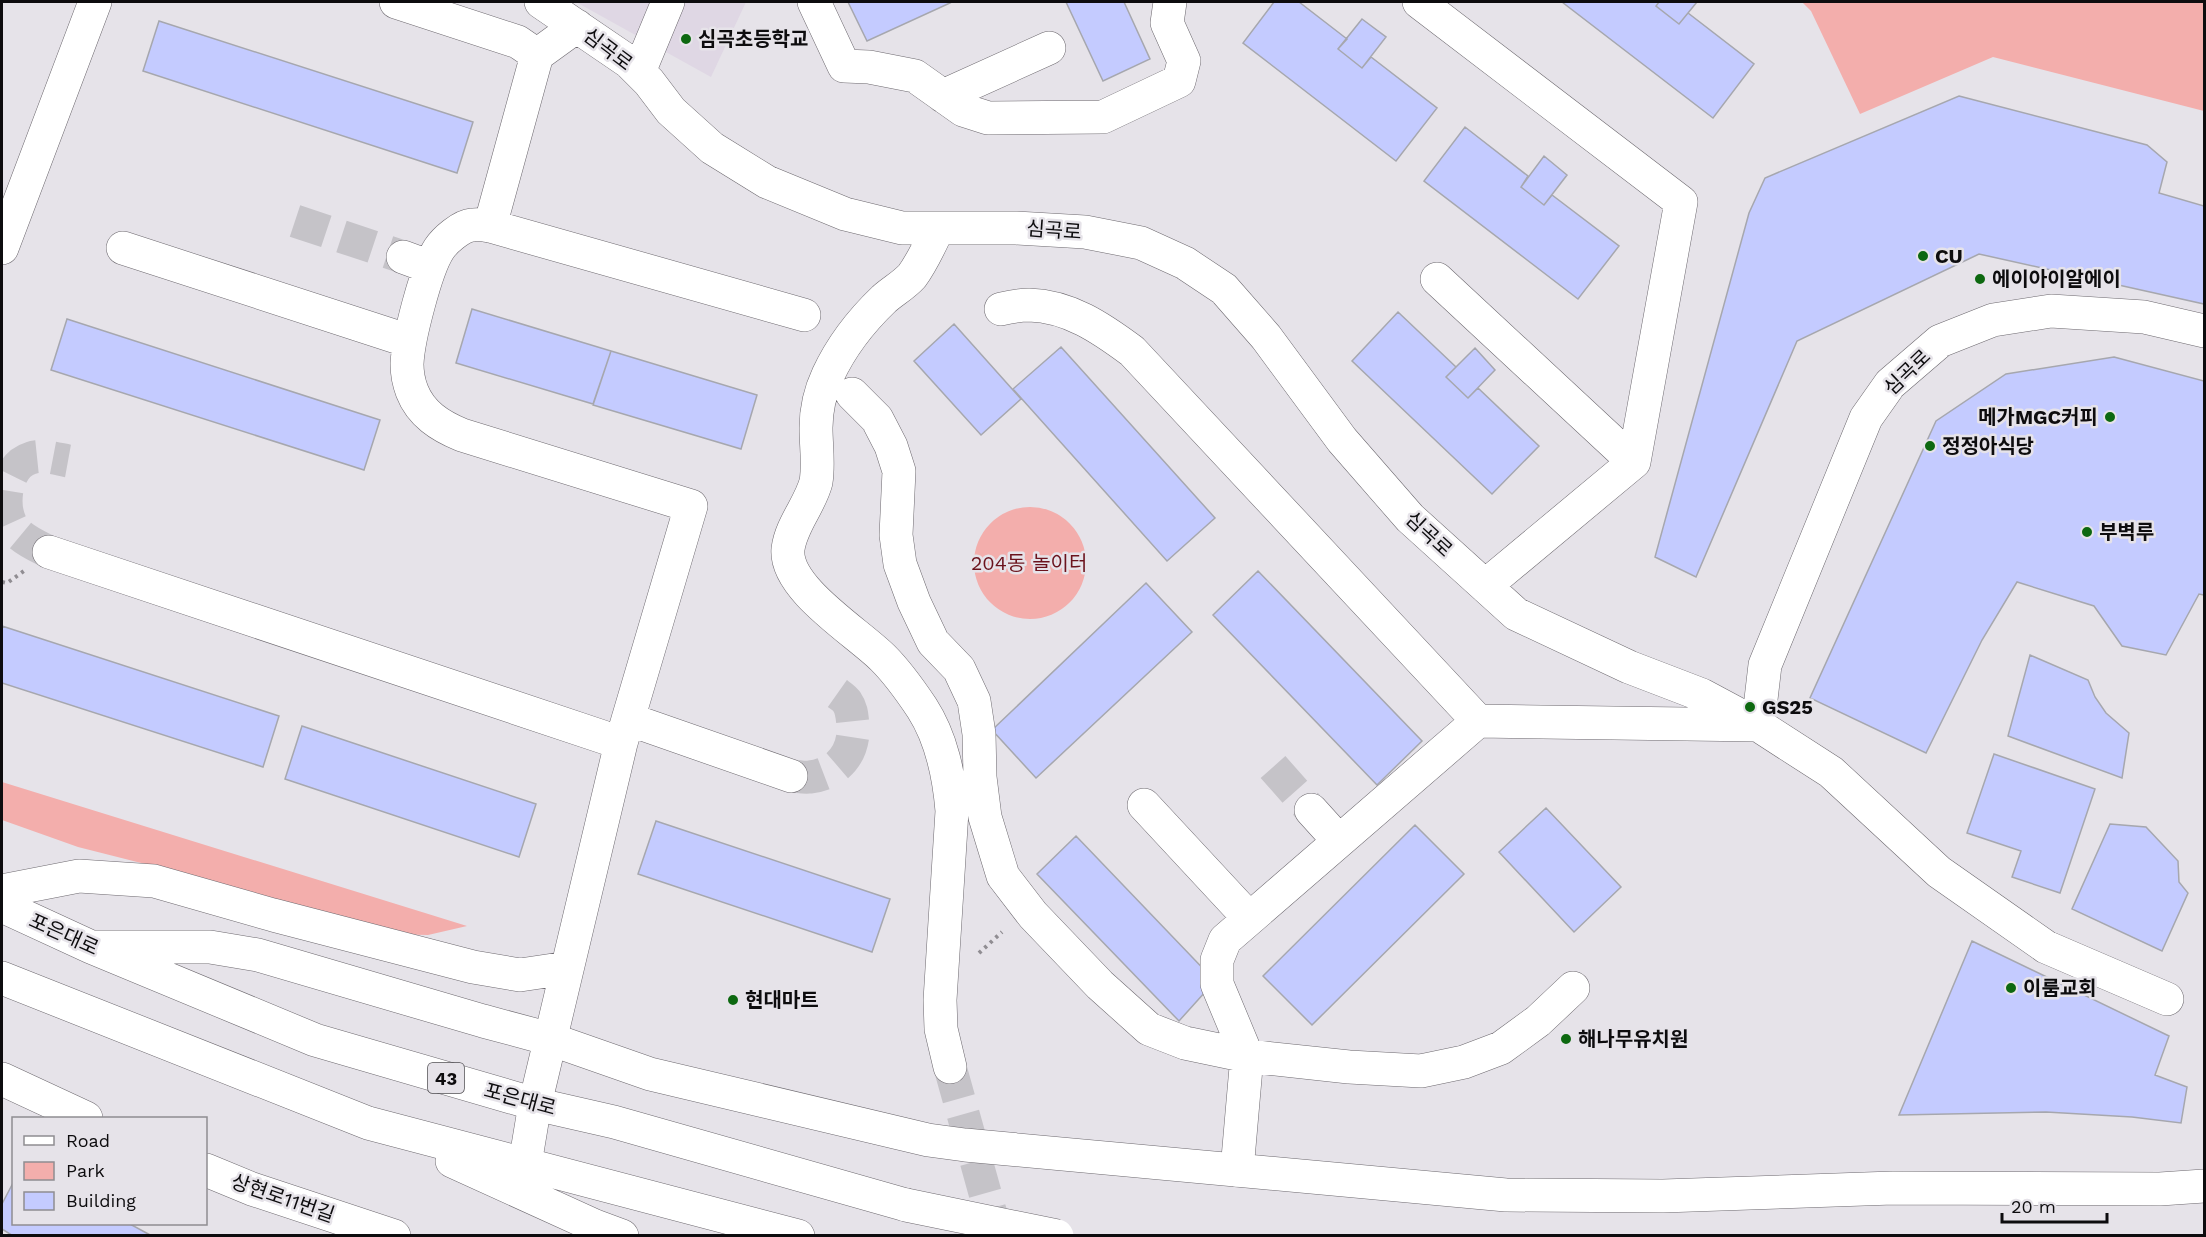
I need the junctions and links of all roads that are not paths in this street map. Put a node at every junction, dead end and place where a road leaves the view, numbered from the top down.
1 (95, 2) edge
2 (396, 2) edge
3 (541, 2) edge
4 (668, 2) edge
5 (814, 2) edge
6 (1170, 2) edge
7 (1419, 2) edge
8 (577, 26) junction
9 (1049, 48) dead end
10 (537, 55) junction
11 (639, 72) junction
12 (943, 96) junction
13 (13, 180) edge
14 (490, 226) junction
15 (938, 228) junction
16 (2, 248) edge
17 (123, 248) dead end
18 (1437, 279) dead end
19 (1001, 309) dead end
20 (804, 315) dead end
21 (2205, 331) edge
22 (410, 341) junction
23 (852, 394) dead end
24 (1634, 462) junction
25 (49, 552) tunnel mouth
26 (1485, 586) junction
27 (1478, 721) junction
28 (1758, 725) junction
29 (624, 731) junction
30 (791, 776) tunnel mouth
31 (1144, 805) dead end
32 (1311, 810) tunnel mouth
33 (1339, 841) junction
34 (2, 891) edge
35 (2, 906) edge
36 (1249, 918) junction
37 (91, 947) junction
38 (567, 968) junction
39 (2, 978) edge
40 (1573, 988) dead end
41 (2167, 999) dead end
42 (550, 1039) junction
43 (1247, 1056) junction
44 (950, 1067) tunnel mouth
45 (2, 1079) edge
46 (535, 1104) junction
47 (82, 1117) edge
48 (368, 1123) junction
49 (525, 1164) junction
50 (207, 1170) edge
51 (1237, 1170) junction
52 (2205, 1186) edge
53 (394, 1236) edge
54 (622, 1236) edge
55 (798, 1236) edge
56 (1057, 1236) edge

1 - 13 main road
2 - 10 main road
3 - 8 main road, 심곡로
4 - 11 main road
5 - 12 main road
6 - 12 main road
7 - 24 main road
8 - 10 main road
8 - 11 main road, 심곡로
9 - 12 main road
10 - 14 main road
11 - 15 main road, 심곡로
13 - 16 main road
14 - 20 main road
14 - 22 main road
15 - 26 main road, 심곡로
15 - 44 main road
17 - 22 main road
18 - 24 main road
19 - 27 main road
21 - 28 main road, 심곡로
22 - 29 main road
23 - 43 main road
24 - 26 main road
25 - 29 main road
26 - 28 main road, 심곡로
27 - 28 main road
27 - 33 main road
28 - 41 main road
29 - 30 main road
29 - 38 main road
31 - 36 main road
32 - 33 main road
33 - 36 main road
34 - 38 main road
35 - 37 main road, 포은대로 / 43
36 - 43 main road
37 - 42 main road
37 - 46 main road, 포은대로 / 43
38 - 42 main road
39 - 48 main road
40 - 43 main road
42 - 46 main road
42 - 51 main road
43 - 51 main road
45 - 47 main road
46 - 49 main road
46 - 56 main road, 포은대로 / 43, bridge
48 - 49 main road
48 - 54 main road
49 - 55 main road
50 - 53 main road, 상현로11번길
51 - 52 main road

